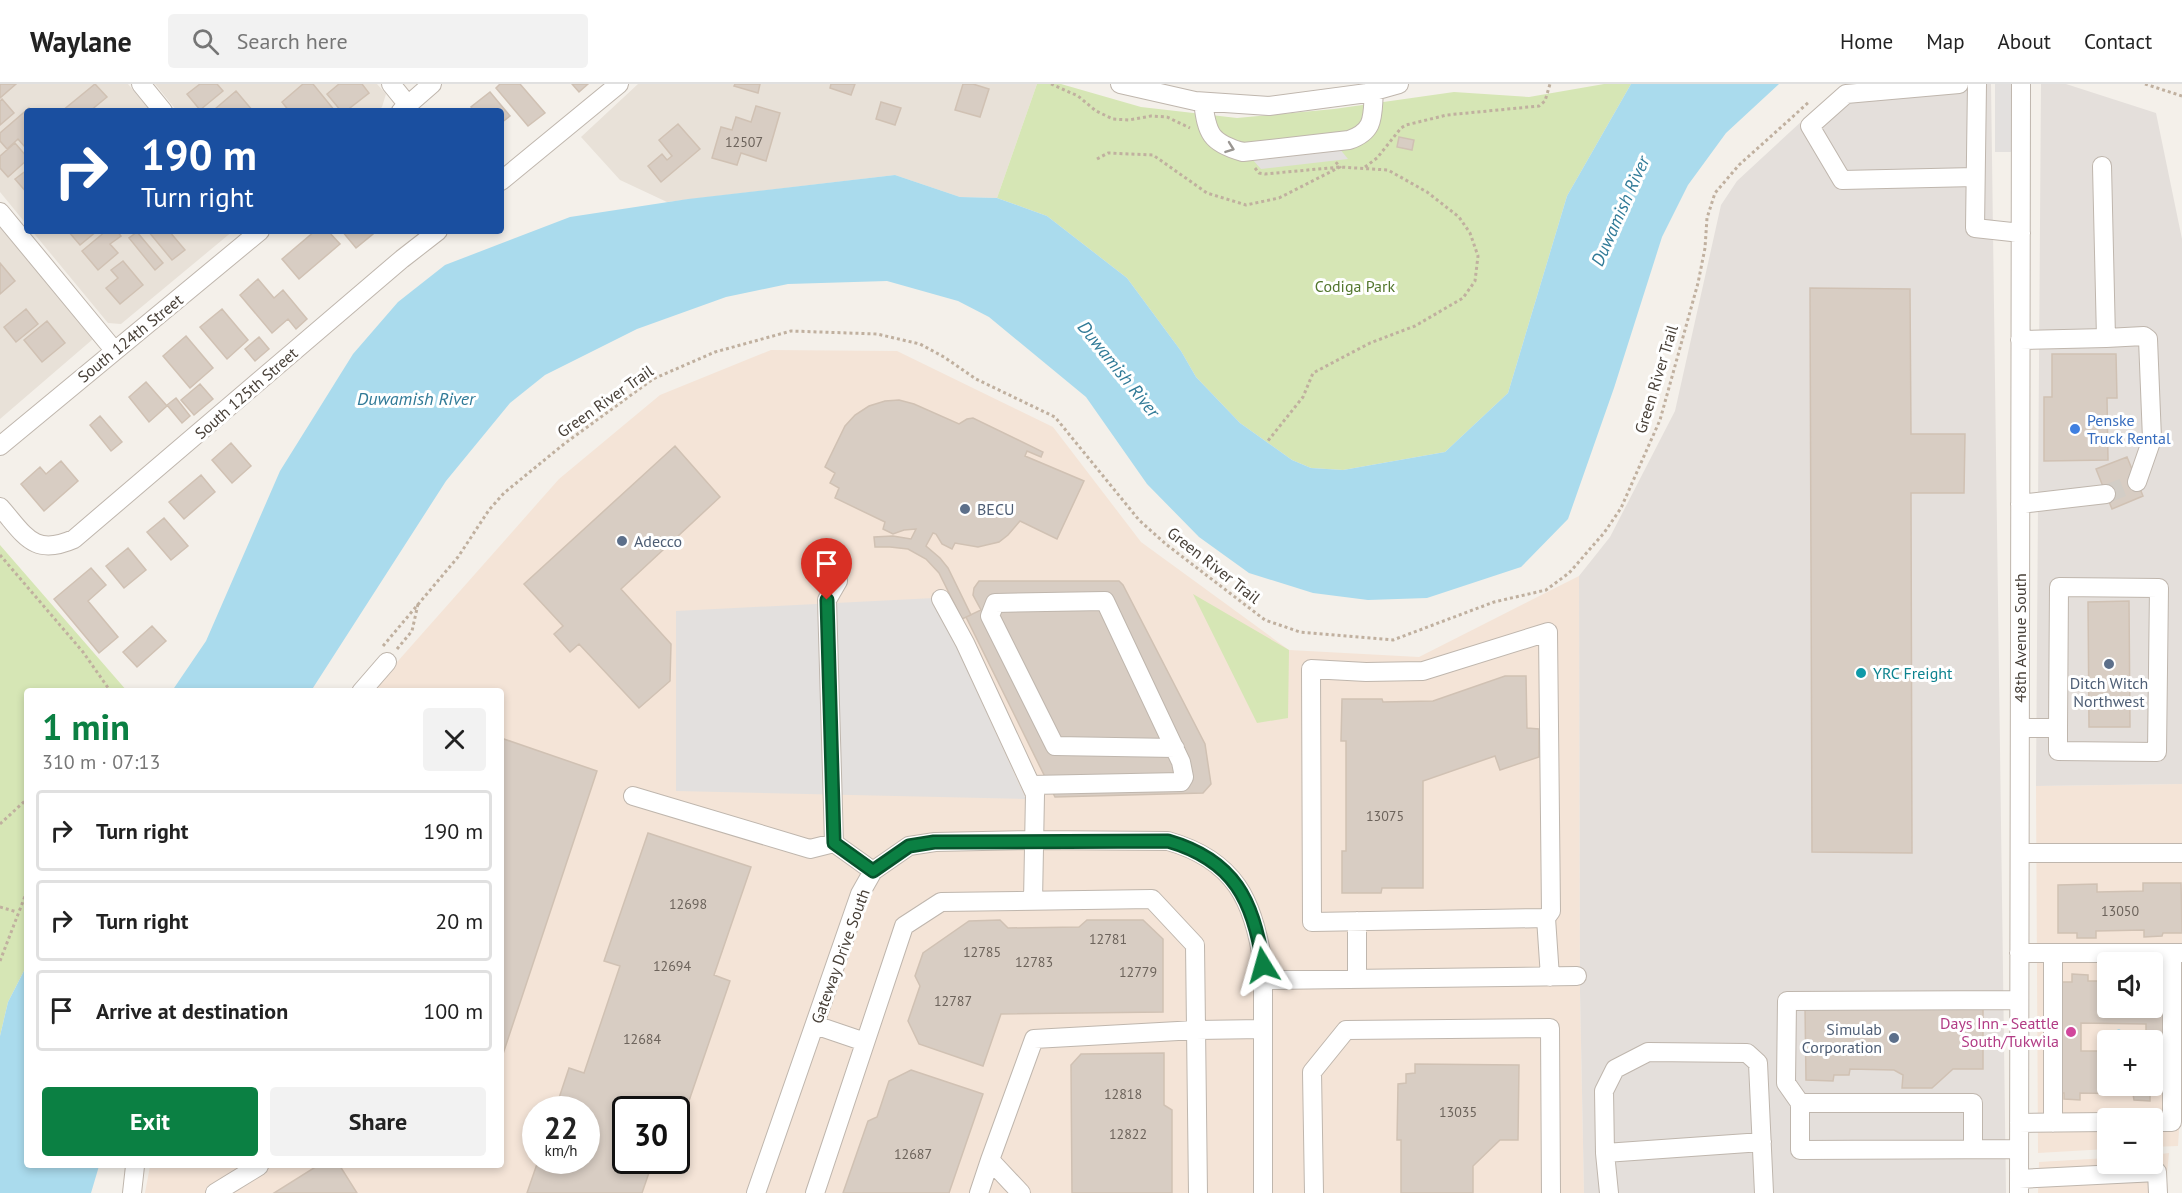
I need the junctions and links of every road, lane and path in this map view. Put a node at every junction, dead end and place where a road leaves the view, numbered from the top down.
1 (141, 84) edge
2 (391, 84) edge
3 (432, 84) edge
4 (619, 84) edge
5 (1120, 84) edge
6 (1399, 84) edge
7 (1550, 84) edge
8 (1959, 84) edge
9 (1977, 84) edge
10 (2021, 84) edge
11 (2145, 84) edge
12 (1374, 91) junction
13 (2182, 96) edge
14 (1815, 99) dead end
15 (1203, 102) junction
16 (161, 108) edge
17 (405, 108) edge
18 (1097, 159) dead end
19 (2102, 166) dead end
20 (1340, 167) dead end
21 (1976, 177) junction
22 (504, 179) edge
23 (0, 212) edge
24 (2021, 232) junction
25 (256, 234) edge
26 (434, 234) edge
27 (2106, 338) junction
28 (2020, 340) junction
29 (114, 350) junction
30 (1268, 442) dead end
31 (0, 446) edge
32 (2137, 482) dead end
33 (2106, 494) tunnel mouth
34 (2020, 504) junction
35 (0, 507) edge
36 (0, 555) edge
37 (838, 582) dead end
38 (941, 599) dead end
39 (387, 662) joint
40 (108, 688) edge
41 (364, 688) edge
42 (2020, 728) junction
43 (2058, 728) junction
44 (1174, 748) junction
45 (1030, 785) junction
46 (633, 796) dead end
47 (24, 802) edge
48 (0, 824) edge
49 (1034, 840) junction
50 (834, 843) junction
51 (2020, 853) junction
52 (2182, 853) edge
53 (873, 871) junction
54 (24, 897) edge
55 (1033, 901) junction
56 (0, 907) edge
57 (17, 912) junction
58 (1546, 918) junction
59 (1357, 921) junction
60 (2019, 953) junction
61 (2053, 953) junction
62 (2177, 953) edge
63 (0, 961) edge
64 (1577, 976) dead end
65 (1550, 977) junction
66 (1357, 979) junction
67 (1263, 980) junction
68 (2019, 1000) junction
69 (815, 1025) junction
70 (1263, 1029) junction
71 (1196, 1030) junction
72 (866, 1042) junction
73 (1800, 1104) junction
74 (2097, 1122) edge
75 (2163, 1122) edge
76 (2019, 1123) junction
77 (2053, 1123) junction
78 (1762, 1142) junction
79 (1973, 1149) junction
80 (2019, 1149) junction
81 (1605, 1152) junction
82 (990, 1160) junction
83 (135, 1168) edge
84 (256, 1168) edge
85 (2019, 1186) edge
86 (132, 1193) edge
87 (215, 1193) edge
88 (756, 1193) edge
89 (815, 1193) edge
90 (979, 1193) edge
91 (1021, 1193) edge
92 (1198, 1193) edge
93 (1263, 1193) edge
94 (1314, 1193) edge
95 (1551, 1193) edge
96 (1609, 1193) edge
97 (1764, 1193) edge
98 (2158, 1193) edge

1 - 16 street
2 - 17 street
3 - 17 street
4 - 22 street
5 - 15 street
6 - 12 street
7 - 30 path
8 - 21 street
9 - 21 street
10 - 24 street, 48th Avenue South
11 - 13 path
12 - 15 street
15 -> 12 street
14 - 39 path, Green River Trail
18 - 20 path
19 - 27 street
21 - 24 street
23 - 29 street
24 - 28 street, 48th Avenue South
25 - 29 street, South 124th Street
26 - 35 street, South 125th Street
27 - 28 street
27 - 32 street
28 - 34 street, 48th Avenue South
29 - 31 street, South 124th Street
33 - 34 street
34 - 42 street, 48th Avenue South
36 - 40 path
37 - 50 street
38 - 45 street
39 - 41 street
42 - 43 street
42 - 51 street, 48th Avenue South
43 - 43 street
44 - 44 street
44 - 45 street
45 - 49 street
46 - 50 street
47 - 48 path
49 - 53 street, Gateway Drive South
49 - 55 street
49 - 67 street, Gateway Drive South
50 - 53 street
51 - 52 street
51 - 60 street, 48th Avenue South
53 - 69 street, Gateway Drive South
54 - 57 path
55 - 71 street
55 - 72 street
56 - 57 path
57 - 63 path
58 - 59 street
58 - 59 street
58 - 65 street
59 - 66 street
60 - 61 street
60 - 68 street, 48th Avenue South
61 - 62 street
61 - 77 street
62 - 75 street
64 - 65 street
65 - 66 street
66 - 67 street
67 - 70 street, Gateway Drive South
68 - 73 street
68 - 76 street, 48th Avenue South
69 - 72 street
69 - 88 street, Gateway Drive South
70 - 71 street
70 - 93 street, Gateway Drive South
71 - 82 street
71 - 92 street
72 - 89 street
73 - 79 street
73 - 79 street
74 - 77 street
76 - 77 street
76 - 80 street, 48th Avenue South
78 - 81 street
78 - 81 street
78 - 97 street
79 - 80 street
80 - 85 street, 48th Avenue South
81 - 96 street
82 - 90 street
82 - 91 street
83 - 86 street
84 - 87 street
85 - 98 street
94 - 95 street

